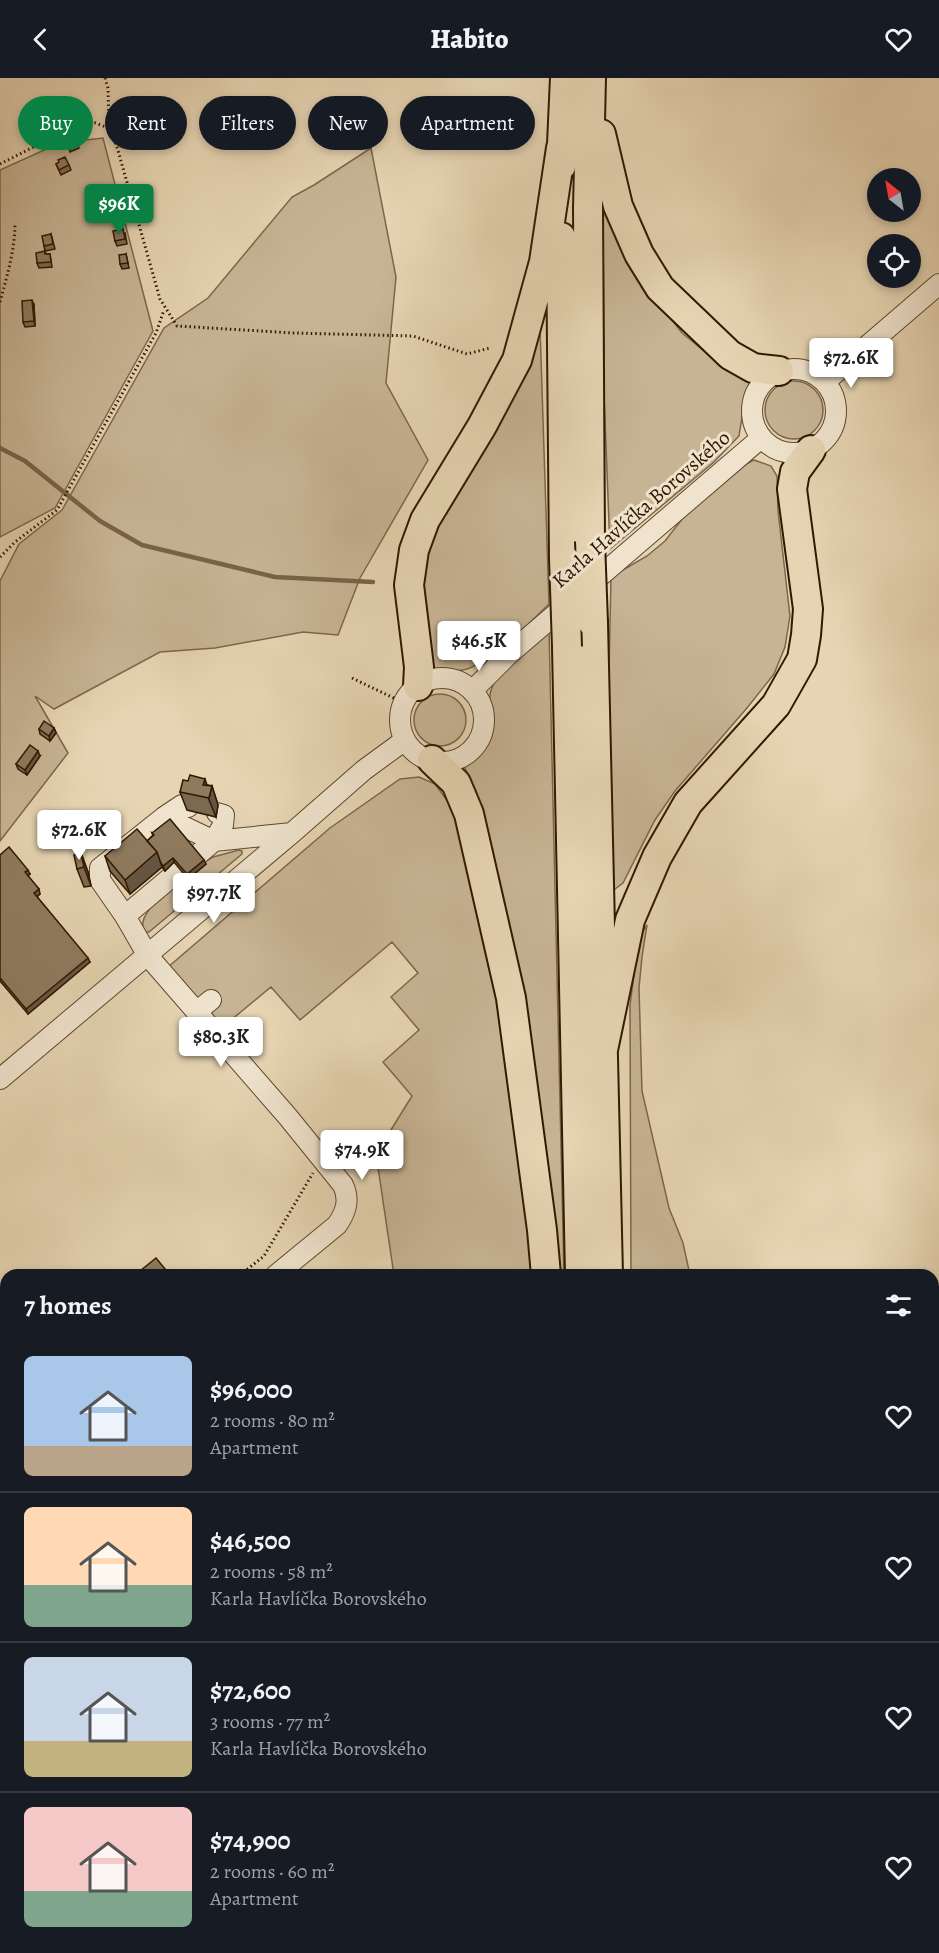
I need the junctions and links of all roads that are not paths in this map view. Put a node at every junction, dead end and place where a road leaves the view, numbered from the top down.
1 (582, 80) edge
2 (561, 148) junction
3 (939, 284) edge
4 (779, 371) junction
5 (825, 382) junction
6 (761, 438) junction
7 (811, 450) junction
8 (472, 691) junction
9 (411, 694) junction
10 (405, 740) junction
11 (432, 760) junction
12 (188, 807) edge
13 (217, 813) dead end
14 (164, 817) junction
15 (292, 833) junction
16 (214, 841) junction
17 (126, 916) junction
18 (148, 956) junction
19 (603, 1050) junction
20 (0, 1079) edge
21 (283, 1269) edge
22 (545, 1269) edge
23 (580, 1269) edge
24 (608, 1269) edge

1 - 2 highway
1 - 4 highway
1 - 19 highway, bridge
2 - 9 highway
2 - 23 highway, bridge
3 - 5 street
4 - 5 street
4 - 6 street
5 - 7 street
6 - 7 street
6 - 8 street, Karla Havlíčka Borovského
7 - 19 highway
8 - 9 street
8 - 11 street
9 - 10 street
10 - 11 street
10 - 15 street
11 - 22 highway
12 - 14 street
13 - 16 street
14 - 16 street
14 - 17 street
15 - 16 street
15 - 18 street
16 - 17 street
17 - 18 street
18 - 20 street
18 - 21 street
19 - 24 highway

